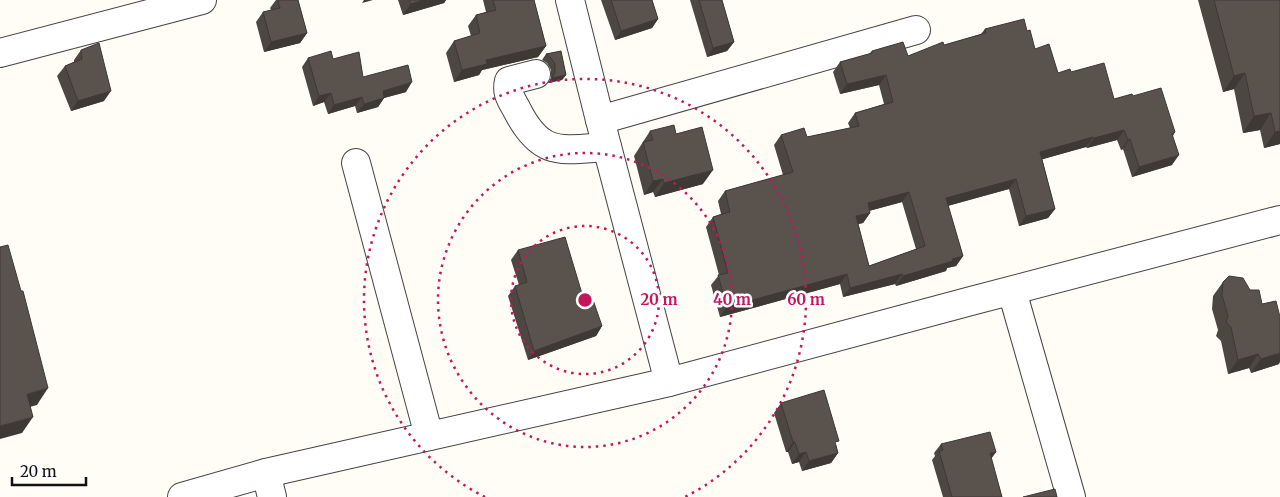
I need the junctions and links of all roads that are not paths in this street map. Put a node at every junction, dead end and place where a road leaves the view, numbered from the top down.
1 (570, 0) edge
2 (189, 2) edge
3 (916, 30) dead end
4 (0, 53) edge
5 (536, 74) dead end
6 (600, 120) junction
7 (607, 147) junction
8 (356, 163) dead end
9 (1280, 220) edge
10 (1012, 291) junction
11 (669, 382) junction
12 (429, 436) junction
13 (269, 485) edge
14 (182, 497) edge
15 (1071, 497) edge

1 - 6 street
2 - 4 street
3 - 6 street
5 - 7 street
6 - 7 street
7 - 11 street
8 - 12 street
9 - 10 street
10 - 11 street
10 - 15 street
11 - 12 street
12 - 13 street
13 - 14 street

